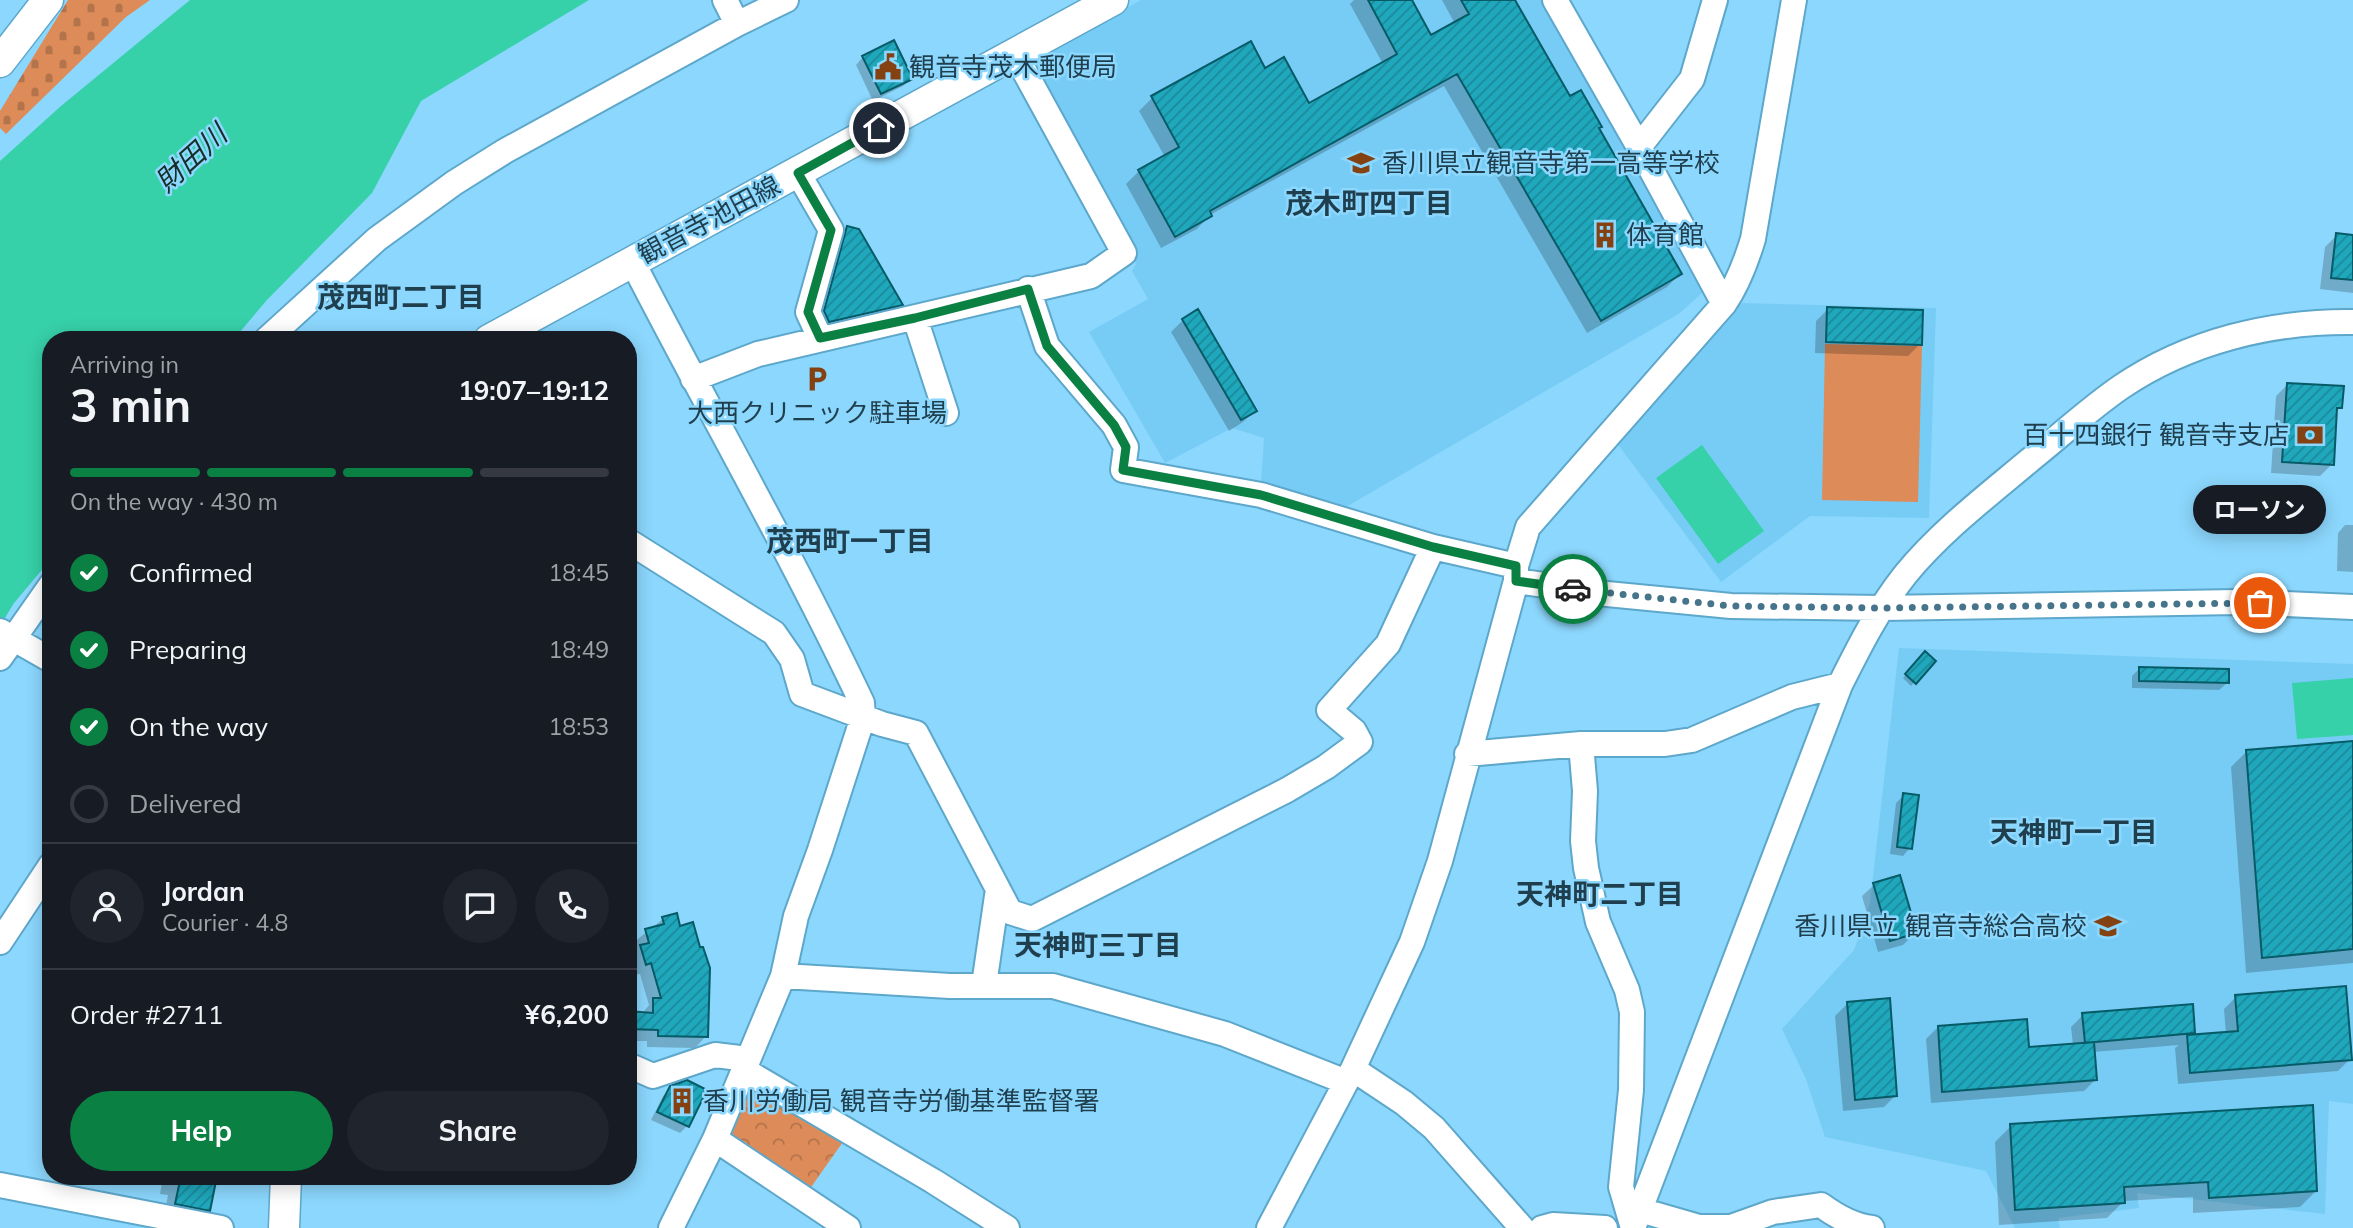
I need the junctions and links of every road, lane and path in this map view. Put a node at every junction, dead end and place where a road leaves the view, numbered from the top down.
1 (48, 0) edge
2 (726, 0) edge
3 (786, 0) edge
4 (1114, 0) edge
5 (1555, 0) edge
6 (1715, 0) edge
7 (1794, 0) edge
8 (737, 24) junction
9 (1015, 54) junction
10 (0, 62) edge
11 (1639, 146) junction
12 (798, 173) junction
13 (632, 261) junction
14 (1028, 289) junction
15 (1724, 304) junction
16 (915, 318) junction
17 (2353, 322) edge
18 (277, 331) edge
19 (505, 331) edge
20 (820, 338) junction
21 (693, 379) junction
22 (946, 413) dead end
23 (637, 547) edge
24 (1433, 547) junction
25 (1516, 573) junction
26 (42, 596) edge
27 (2353, 607) edge
28 (1882, 608) junction
29 (5, 643) edge
30 (42, 657) edge
31 (1840, 685) junction
32 (863, 717) junction
33 (1581, 744) junction
34 (1468, 754) junction
35 (42, 878) edge
36 (998, 889) junction
37 (0, 942) edge
38 (783, 976) junction
39 (984, 985) junction
40 (746, 1065) junction
41 (637, 1069) edge
42 (1349, 1076) junction
43 (715, 1139) junction
44 (0, 1185) edge
45 (286, 1185) edge
46 (1635, 1222) edge
47 (221, 1228) edge
48 (284, 1228) edge
49 (671, 1228) edge
50 (848, 1228) edge
51 (1007, 1228) edge
52 (1269, 1228) edge
53 (1522, 1228) edge
54 (1542, 1228) edge
55 (1605, 1228) edge
56 (1871, 1228) edge

1 - 10 main road
2 - 8 street
3 - 8 street
4 - 9 main road, 観音寺池田線
5 - 11 street
6 - 11 street
7 - 15 street
8 - 18 street
9 - 12 main road, 観音寺池田線
9 - 14 street
11 - 15 street
12 - 13 main road, 観音寺池田線
12 - 20 street
13 - 19 main road, 観音寺池田線
13 - 21 street
14 - 16 street
14 - 24 street
15 - 25 street
16 - 20 street
16 - 22 street
17 - 28 street
20 - 21 street
21 - 32 street
23 - 32 street
24 - 25 street
24 - 36 street
25 - 28 street
25 - 34 street
26 - 29 street
27 - 28 street
28 - 31 street
29 - 30 street
31 - 33 street
31 - 46 street
32 - 36 street
32 - 38 street
33 - 34 street
33 - 46 street
34 - 42 street
35 - 37 street
36 - 39 street
38 - 39 street
38 - 40 street
39 - 42 street
40 - 41 street
40 - 43 street
40 - 51 street
42 - 52 street
42 - 53 street
43 - 49 street
43 - 50 street
44 - 47 street
45 - 48 main road
46 - 56 street
54 - 55 street

